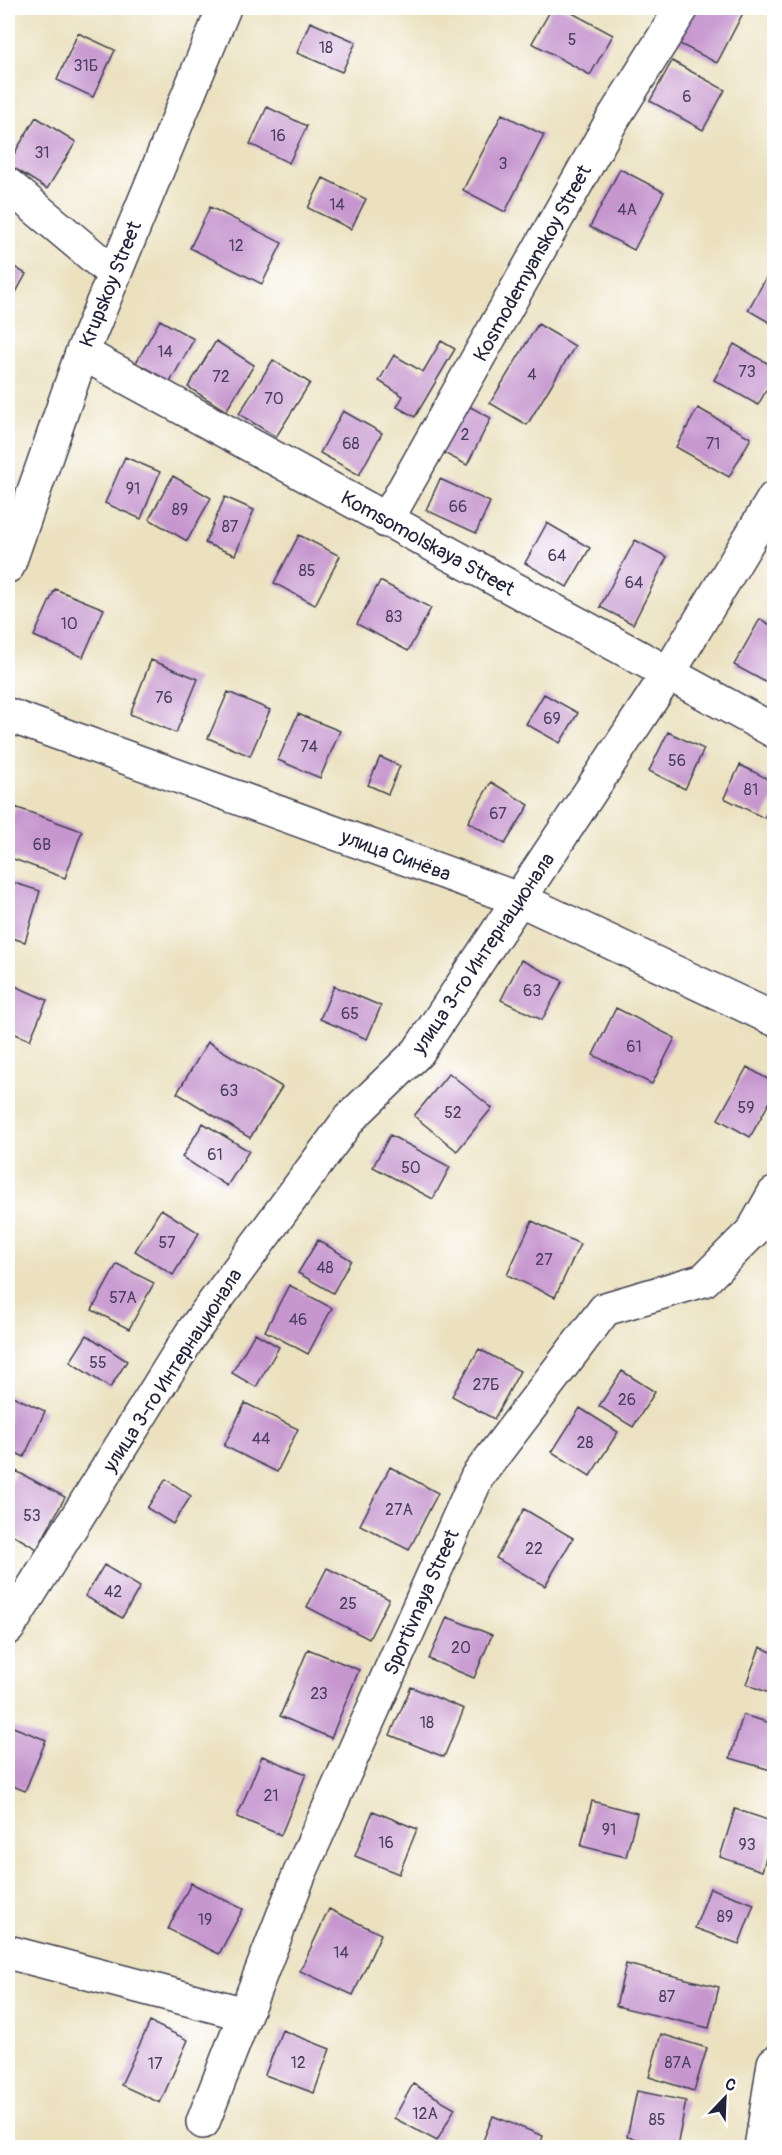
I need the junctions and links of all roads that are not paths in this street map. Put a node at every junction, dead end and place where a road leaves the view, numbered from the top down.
1 (224, 8) edge
2 (682, 8) edge
3 (8, 185) edge
4 (113, 273) junction
5 (82, 352) junction
6 (774, 498) edge
7 (386, 521) junction
8 (8, 566) edge
9 (668, 674) junction
10 (8, 715) edge
11 (774, 731) edge
12 (521, 900) junction
13 (774, 1019) edge
14 (774, 1194) edge
15 (8, 1628) edge
16 (8, 1952) edge
17 (245, 2014) junction
18 (774, 2064) edge
19 (203, 2122) dead end
20 (761, 2148) edge

1 - 4 street, Krupskoy Street
2 - 7 street, Kosmodemyanskoy Street
3 - 4 street
4 - 5 street, Krupskoy Street
5 - 7 street, Komsomolskaya Street
5 - 8 street, Krupskoy Street
6 - 9 street, улица 3-го Интернационала
7 - 9 street, Komsomolskaya Street
9 - 11 street, Komsomolskaya Street
9 - 12 street, улица 3-го Интернационала
10 - 12 street, улица Синёва
12 - 13 street, улица Синёва
12 - 15 street, улица 3-го Интернационала
14 - 17 street, Sportivnaya Street
16 - 17 street
17 - 19 street, Sportivnaya Street
18 - 20 street

